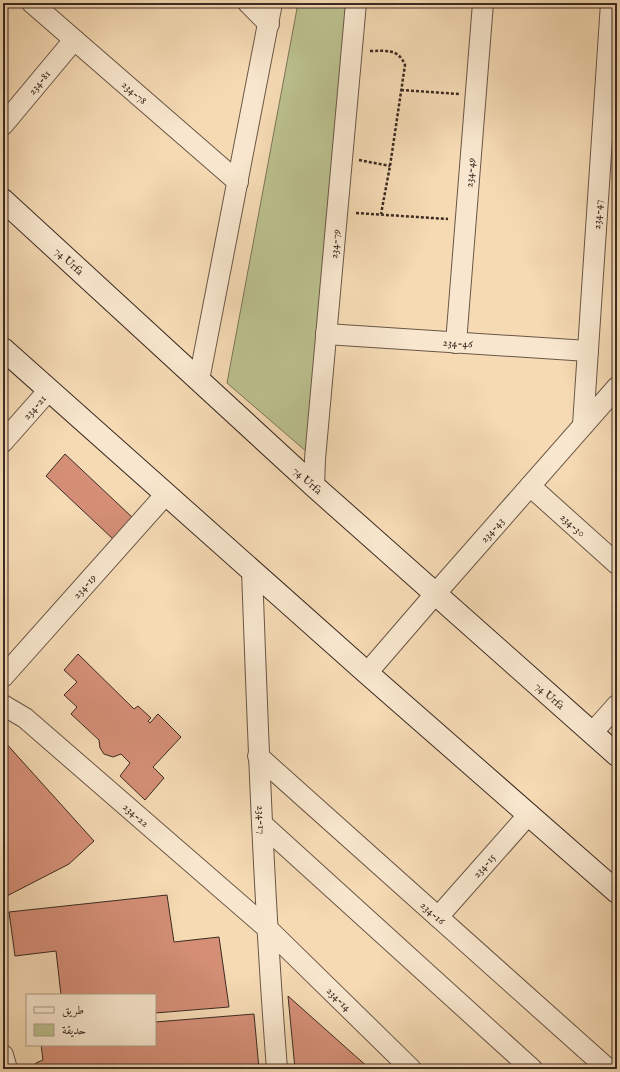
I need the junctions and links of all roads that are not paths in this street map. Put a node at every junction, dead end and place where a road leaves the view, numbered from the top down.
1 (32, 3) edge
2 (248, 3) edge
3 (272, 3) edge
4 (356, 3) edge
5 (483, 3) edge
6 (611, 3) edge
7 (269, 24) junction
8 (74, 40) junction
9 (3, 125) edge
10 (238, 182) junction
11 (4, 203) edge
12 (326, 334) junction
13 (456, 342) junction
14 (3, 349) edge
15 (588, 351) junction
16 (199, 380) junction
17 (617, 387) edge
18 (49, 390) junction
19 (583, 425) junction
20 (3, 442) edge
21 (314, 486) junction
22 (530, 486) junction
23 (166, 494) junction
24 (617, 564) edge
25 (252, 570) junction
26 (436, 593) junction
27 (367, 673) junction
28 (3, 677) edge
29 (617, 705) edge
30 (3, 706) edge
31 (592, 733) junction
32 (617, 755) edge
33 (258, 756) junction
34 (529, 814) junction
35 (262, 824) junction
36 (617, 892) edge
37 (438, 917) junction
38 (267, 928) junction
39 (3, 1055) edge
40 (8, 1069) edge
41 (277, 1069) edge
42 (411, 1069) edge
43 (532, 1069) edge
44 (608, 1069) edge

1 - 8 street, 234-78
2 - 7 street
3 - 7 street
4 - 12 street, 234-79
5 - 13 street, 234-49
6 - 15 street, 234-47
7 - 10 street
8 - 9 street, 234-81
8 - 10 street, 234-78
10 - 16 street
11 - 16 street, 74 Urfa
12 - 13 street, 234-46
12 - 21 street, 234-79
13 - 15 street, 234-46
14 - 18 street
15 - 19 street, 234-47
16 - 21 street, 74 Urfa
17 - 19 street, 234-43
18 - 20 street, 234-21
18 - 23 street
19 - 22 street, 234-43
21 - 26 street, 74 Urfa
22 - 24 street, 234-30
22 - 26 street, 234-43
23 - 25 street
23 - 28 street, 234-19
25 - 27 street
25 - 33 street, 234-17
26 - 27 street, 234-43
26 - 31 street, 74 Urfa
27 - 34 street
29 - 31 street
30 - 38 street, 234-22
31 - 32 street, 74 Urfa
33 - 35 street, 234-17
33 - 37 street, 234-16
34 - 36 street
34 - 37 street, 234-15
35 - 38 street, 234-17
35 - 43 street
37 - 44 street, 234-16
38 - 41 street, 234-17
38 - 42 street, 234-14
39 - 40 street

